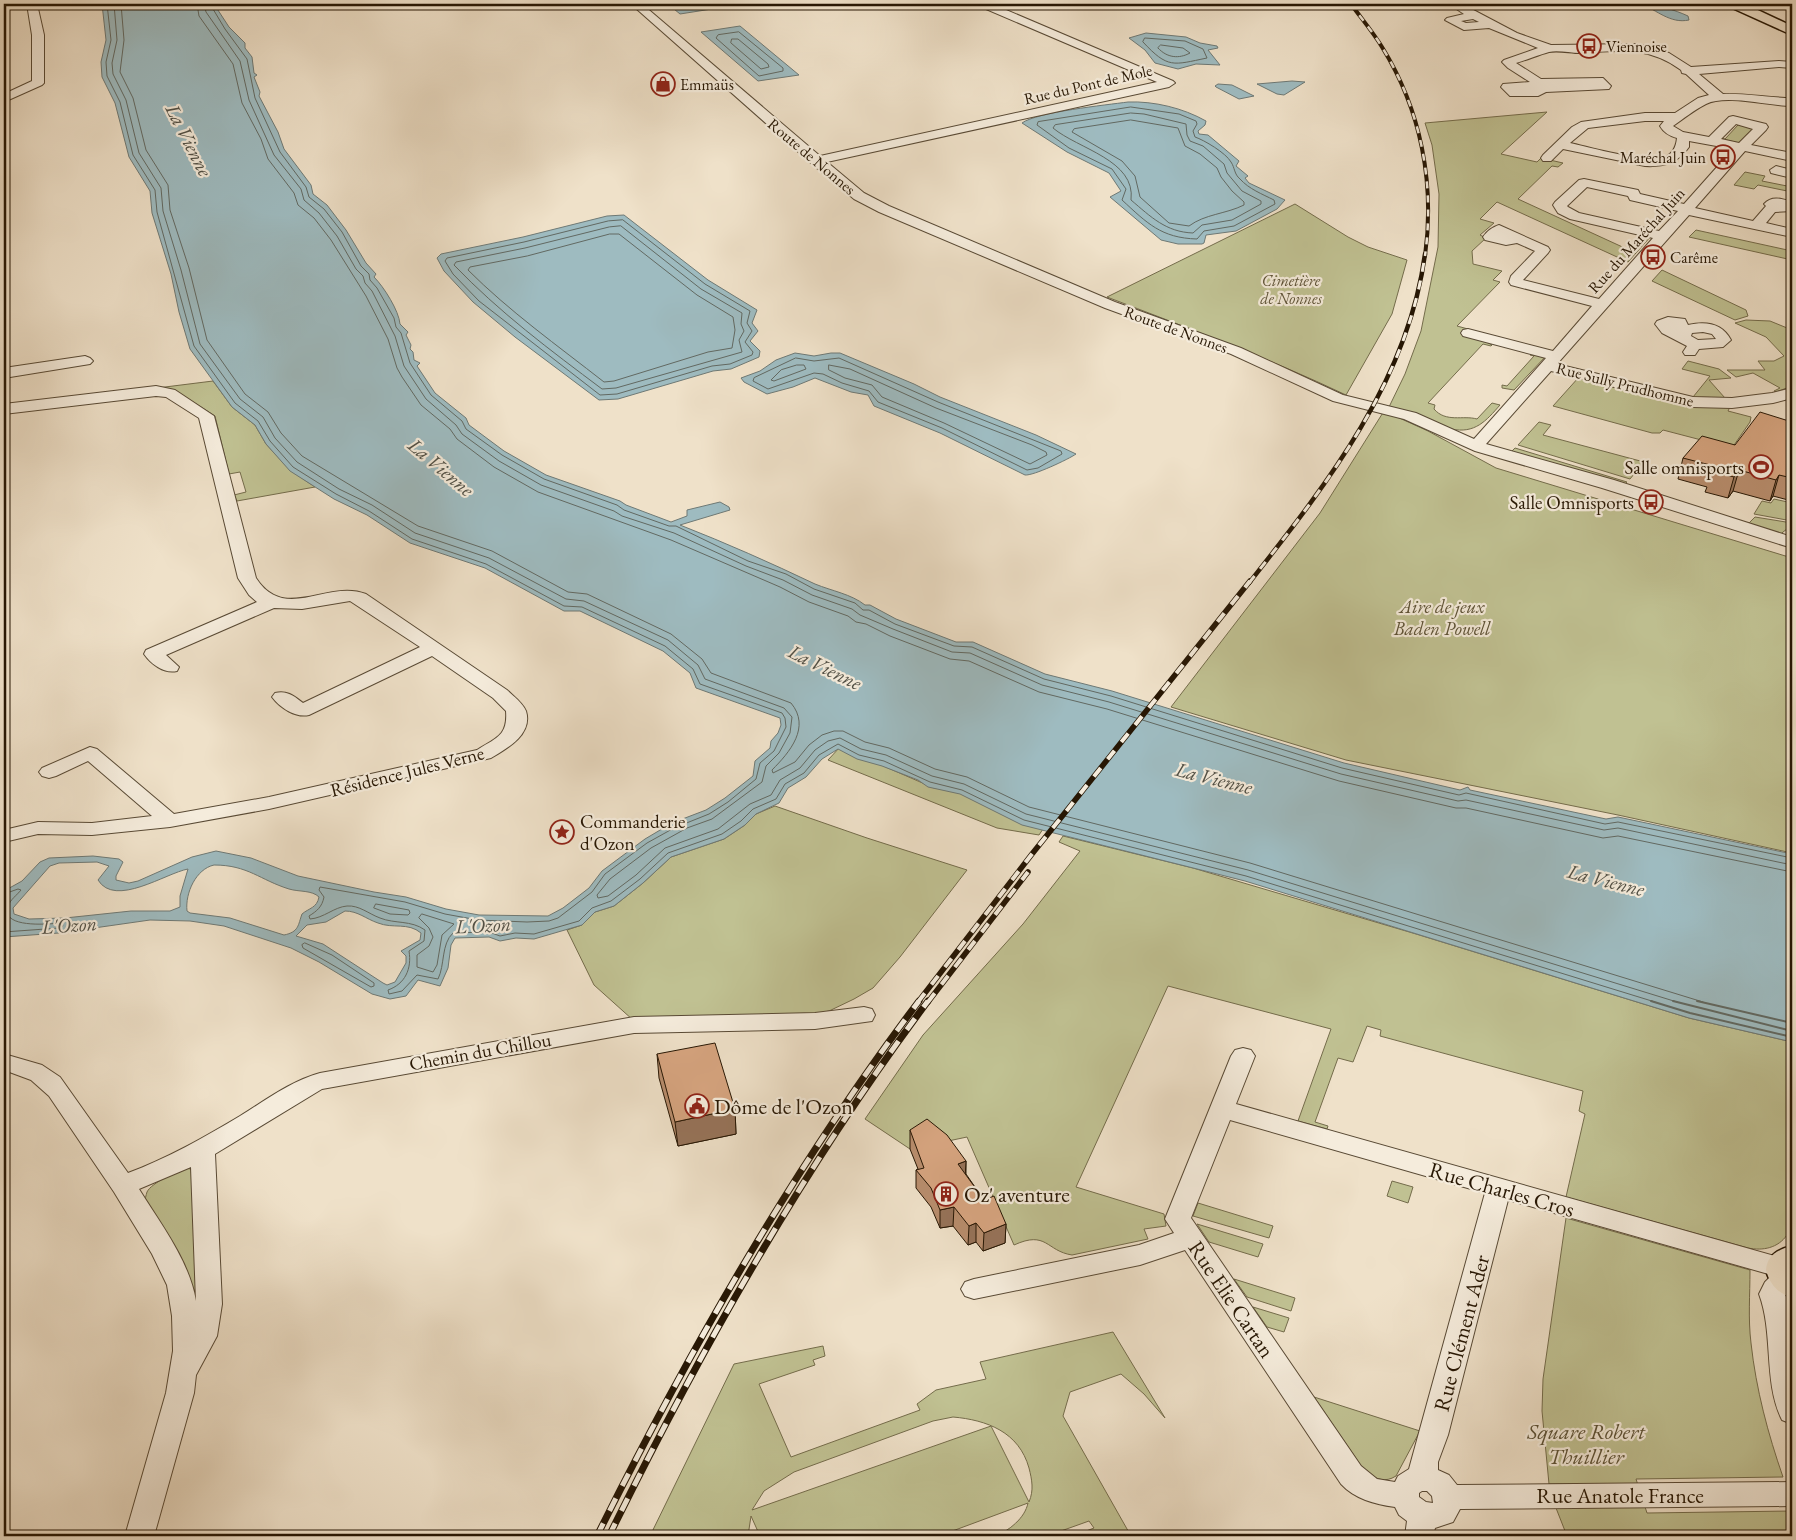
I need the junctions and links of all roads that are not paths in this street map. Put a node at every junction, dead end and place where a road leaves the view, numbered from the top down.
1 (32, 4) edge
2 (636, 4) edge
3 (983, 4) edge
4 (1454, 4) edge
5 (1735, 4) edge
6 (1750, 4) edge
7 (1475, 15) junction
8 (1492, 24) junction
9 (1792, 24) edge
10 (1792, 31) edge
11 (1550, 48) junction
12 (1792, 65) edge
13 (1771, 66) junction
14 (1792, 69) edge
15 (1686, 71) junction
16 (1541, 86) dead end
17 (1719, 97) junction
18 (4, 98) edge
19 (1777, 102) junction
20 (1792, 102) edge
21 (1792, 114) edge
22 (1677, 117) junction
23 (1685, 136) junction
24 (1712, 141) junction
25 (1561, 145) junction
26 (1741, 147) junction
27 (1792, 157) edge
28 (1547, 158) dead end
29 (816, 161) junction
30 (1776, 170) dead end
31 (1792, 174) edge
32 (1774, 208) dead end
33 (1686, 209) junction
34 (1757, 225) junction
35 (1792, 233) edge
36 (1662, 236) junction
37 (1520, 238) dead end
38 (1601, 304) junction
39 (1704, 327) joint
40 (1468, 333) dead end
41 (85, 361) dead end
42 (1552, 361) junction
43 (4, 374) edge
44 (1792, 393) edge
45 (4, 409) edge
46 (1476, 446) junction
47 (1787, 542) edge
48 (270, 603) junction
49 (433, 648) junction
50 (170, 667) dead end
51 (282, 697) dead end
52 (49, 772) dead end
53 (170, 821) junction
54 (4, 836) edge
55 (864, 1016) dead end
56 (1242, 1056) dead end
57 (4, 1062) edge
58 (1222, 1109) junction
59 (203, 1150) junction
60 (123, 1185) junction
61 (1499, 1188) junction
62 (1190, 1238) junction
63 (1788, 1272) edge
64 (974, 1289) dead end
65 (183, 1374) junction
66 (1792, 1412) edge
67 (1792, 1494) edge
68 (1448, 1497) joint
69 (1417, 1506) edge
70 (139, 1536) edge

1 - 18 street
2 - 29 street, Route de Nonnes
3 - 29 street, Rue du Pont de Mole
4 - 7 street
5 - 10 main road
6 - 9 main road
7 - 8 street
7 - 8 street
8 - 11 street
11 - 15 street
11 - 16 street
12 - 13 street
13 - 14 street
13 - 15 street
15 - 17 street
17 - 19 street
17 - 22 street
19 - 20 street
19 - 21 street
22 - 23 street
22 - 25 street
23 - 24 street
23 - 25 street
24 - 26 street
24 - 26 street, Rue du Maréchal Juin
25 - 28 street
26 - 27 street
26 - 33 street, Rue du Maréchal Juin
29 - 46 street, Route de Nonnes
30 - 31 street
32 - 34 street
33 - 34 street
33 - 36 street, Rue du Maréchal Juin
33 - 36 street
34 - 35 street
36 - 38 street, Rue du Maréchal Juin
37 - 38 street
38 - 42 street, Rue du Maréchal Juin
39 - 39 street
40 - 42 street
41 - 43 street
42 - 44 street, Rue Sully Prudhomme
42 - 46 street, Rue du Maréchal Juin
45 - 48 street
46 - 47 street, Route de Nonnes
48 - 49 street, Résidence Jules Verne
48 - 50 street, Résidence Jules Verne
49 - 51 street
49 - 53 street, Résidence Jules Verne
52 - 53 street
53 - 54 street, Résidence Jules Verne
55 - 59 street, Chemin du Chillou
56 - 58 street, Rue Elie Cartan
57 - 60 street
58 - 61 street, Rue Charles Cros
58 - 62 street, Rue Elie Cartan
59 - 60 street, Chemin du Chillou
59 - 65 street
60 - 65 street
61 - 63 street, Rue Charles Cros
61 - 69 street, Rue Clément Ader
62 - 64 street
62 - 69 street, Rue Elie Cartan
63 - 66 street
65 - 70 street
67 - 68 street, Rue Anatole France
68 - 69 street, Rue Elie Cartan

